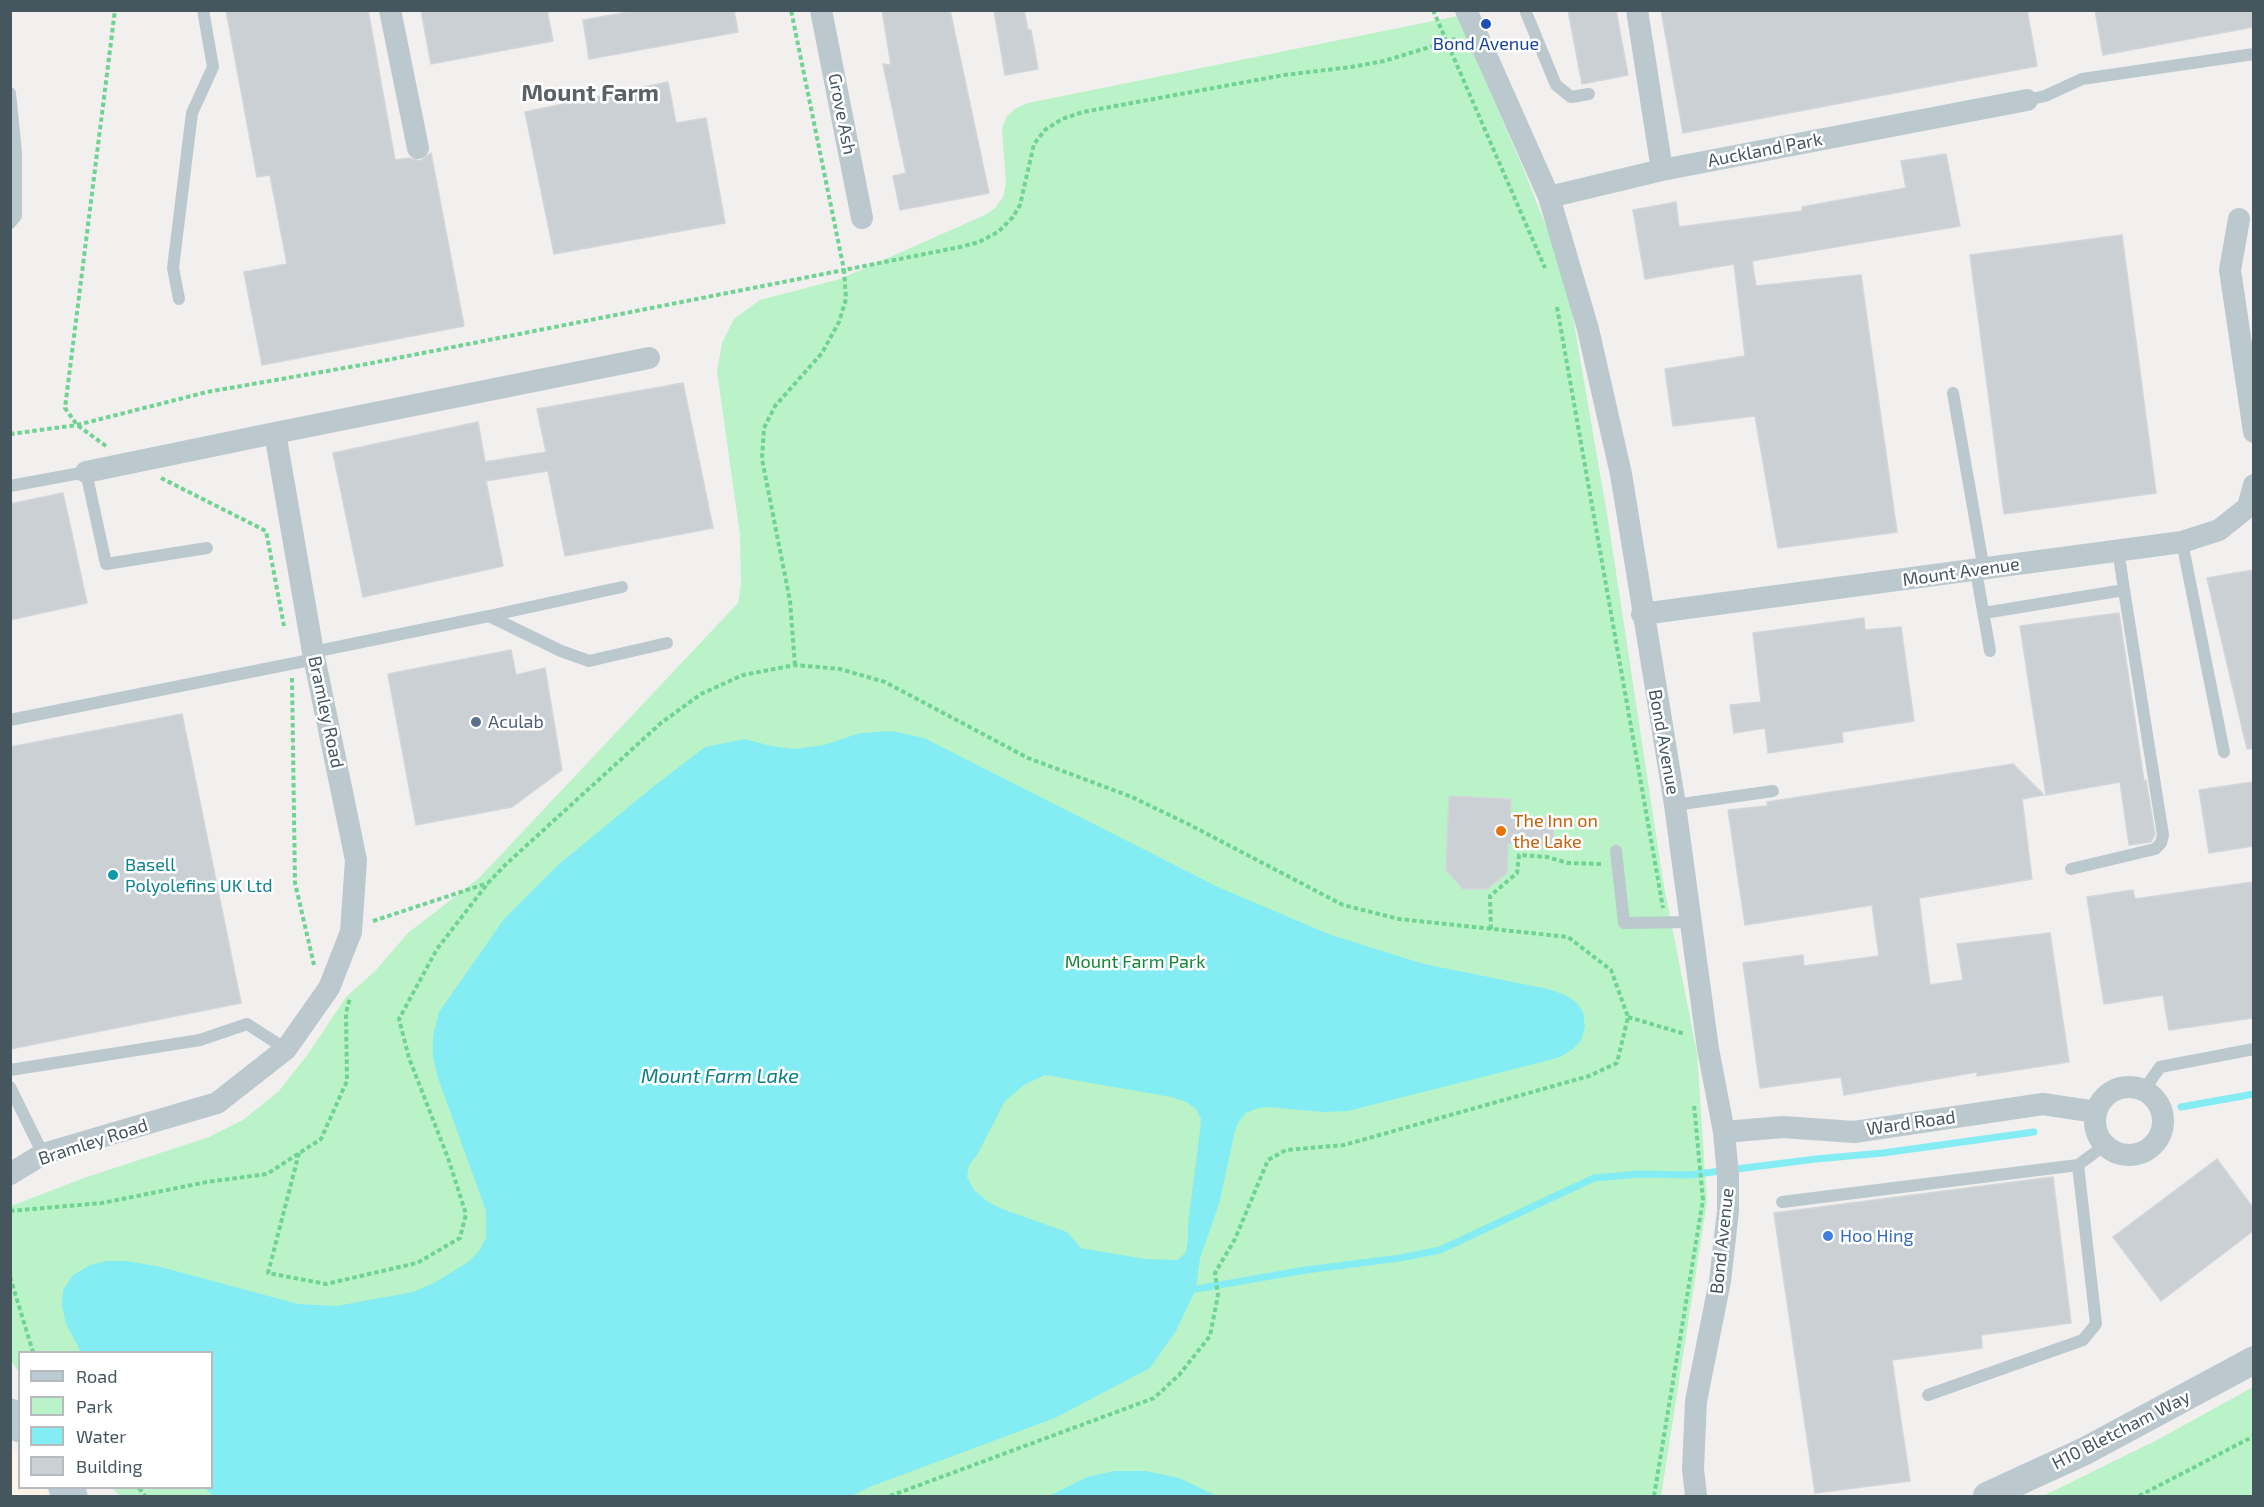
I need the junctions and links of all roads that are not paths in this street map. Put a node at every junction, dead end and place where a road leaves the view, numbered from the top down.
1 (203, 10) edge
2 (390, 10) edge
3 (821, 10) edge
4 (1466, 10) edge
5 (1525, 10) edge
6 (1637, 10) edge
7 (2253, 54) edge
8 (10, 93) edge
9 (1589, 94) dead end
10 (2027, 100) joint
11 (418, 148) dead end
12 (1662, 170) junction
13 (1549, 197) junction
14 (862, 218) dead end
15 (2239, 219) dead end
16 (10, 223) edge
17 (179, 299) dead end
18 (649, 358) dead end
19 (1953, 393) dead end
20 (2253, 432) edge
21 (275, 433) junction
22 (86, 472) junction
23 (2253, 485) edge
24 (10, 486) edge
25 (2251, 511) edge
26 (2182, 542) junction
27 (207, 548) dead end
28 (2118, 549) junction
29 (1980, 570) junction
30 (622, 586) dead end
31 (2124, 590) junction
32 (1984, 613) junction
33 (1642, 614) junction
34 (489, 616) junction
35 (667, 644) dead end
36 (1990, 651) dead end
37 (314, 656) junction
38 (10, 720) edge
39 (2224, 752) dead end
40 (1773, 791) dead end
41 (1675, 805) junction
42 (1616, 850) dead end
43 (2071, 869) dead end
44 (1690, 922) junction
45 (286, 1049) junction
46 (2253, 1049) edge
47 (10, 1070) edge
48 (10, 1087) edge
49 (2144, 1090) junction
50 (2096, 1112) junction
51 (1724, 1132) junction
52 (2105, 1145) junction
53 (43, 1154) junction
54 (2078, 1165) junction
55 (10, 1174) edge
56 (1782, 1202) dead end
57 (2253, 1360) edge
58 (1928, 1395) dead end
59 (1695, 1497) edge
60 (1987, 1497) edge

1 - 17 lane
2 - 11 street
3 - 14 street, Grove Ash
4 - 13 street, Bond Avenue
5 - 9 lane
6 - 12 street
7 - 10 lane
8 - 16 lane
10 - 12 street, Auckland Park
12 - 13 street, Auckland Park
13 - 33 street, Bond Avenue
15 - 20 street
18 - 21 street
19 - 29 lane
21 - 22 street
21 - 37 street, Bramley Road
22 - 24 lane
22 - 27 lane
23 - 25 street, Mount Avenue
25 - 26 street, Mount Avenue
26 - 28 street, Mount Avenue
26 - 39 lane
28 - 29 street, Mount Avenue
28 - 31 lane
29 - 32 lane
29 - 33 street, Mount Avenue
30 - 34 lane
31 - 32 lane
31 - 43 lane
32 - 36 lane
33 - 41 street, Bond Avenue
34 - 35 lane
34 - 37 lane
37 - 38 lane
37 - 45 street, Bramley Road
40 - 41 lane
41 - 44 street, Bond Avenue
42 - 44 lane
44 - 51 street, Bond Avenue
45 - 47 lane
45 - 53 street, Bramley Road
46 - 49 lane
48 - 53 lane
49 - 50 street
49 - 52 street
50 - 51 street, Ward Road
50 - 52 street
51 - 59 street, Bond Avenue
52 - 54 lane
53 - 55 street, Bramley Road
54 - 56 lane
54 - 58 lane
57 - 60 street, H10 Bletcham Way

